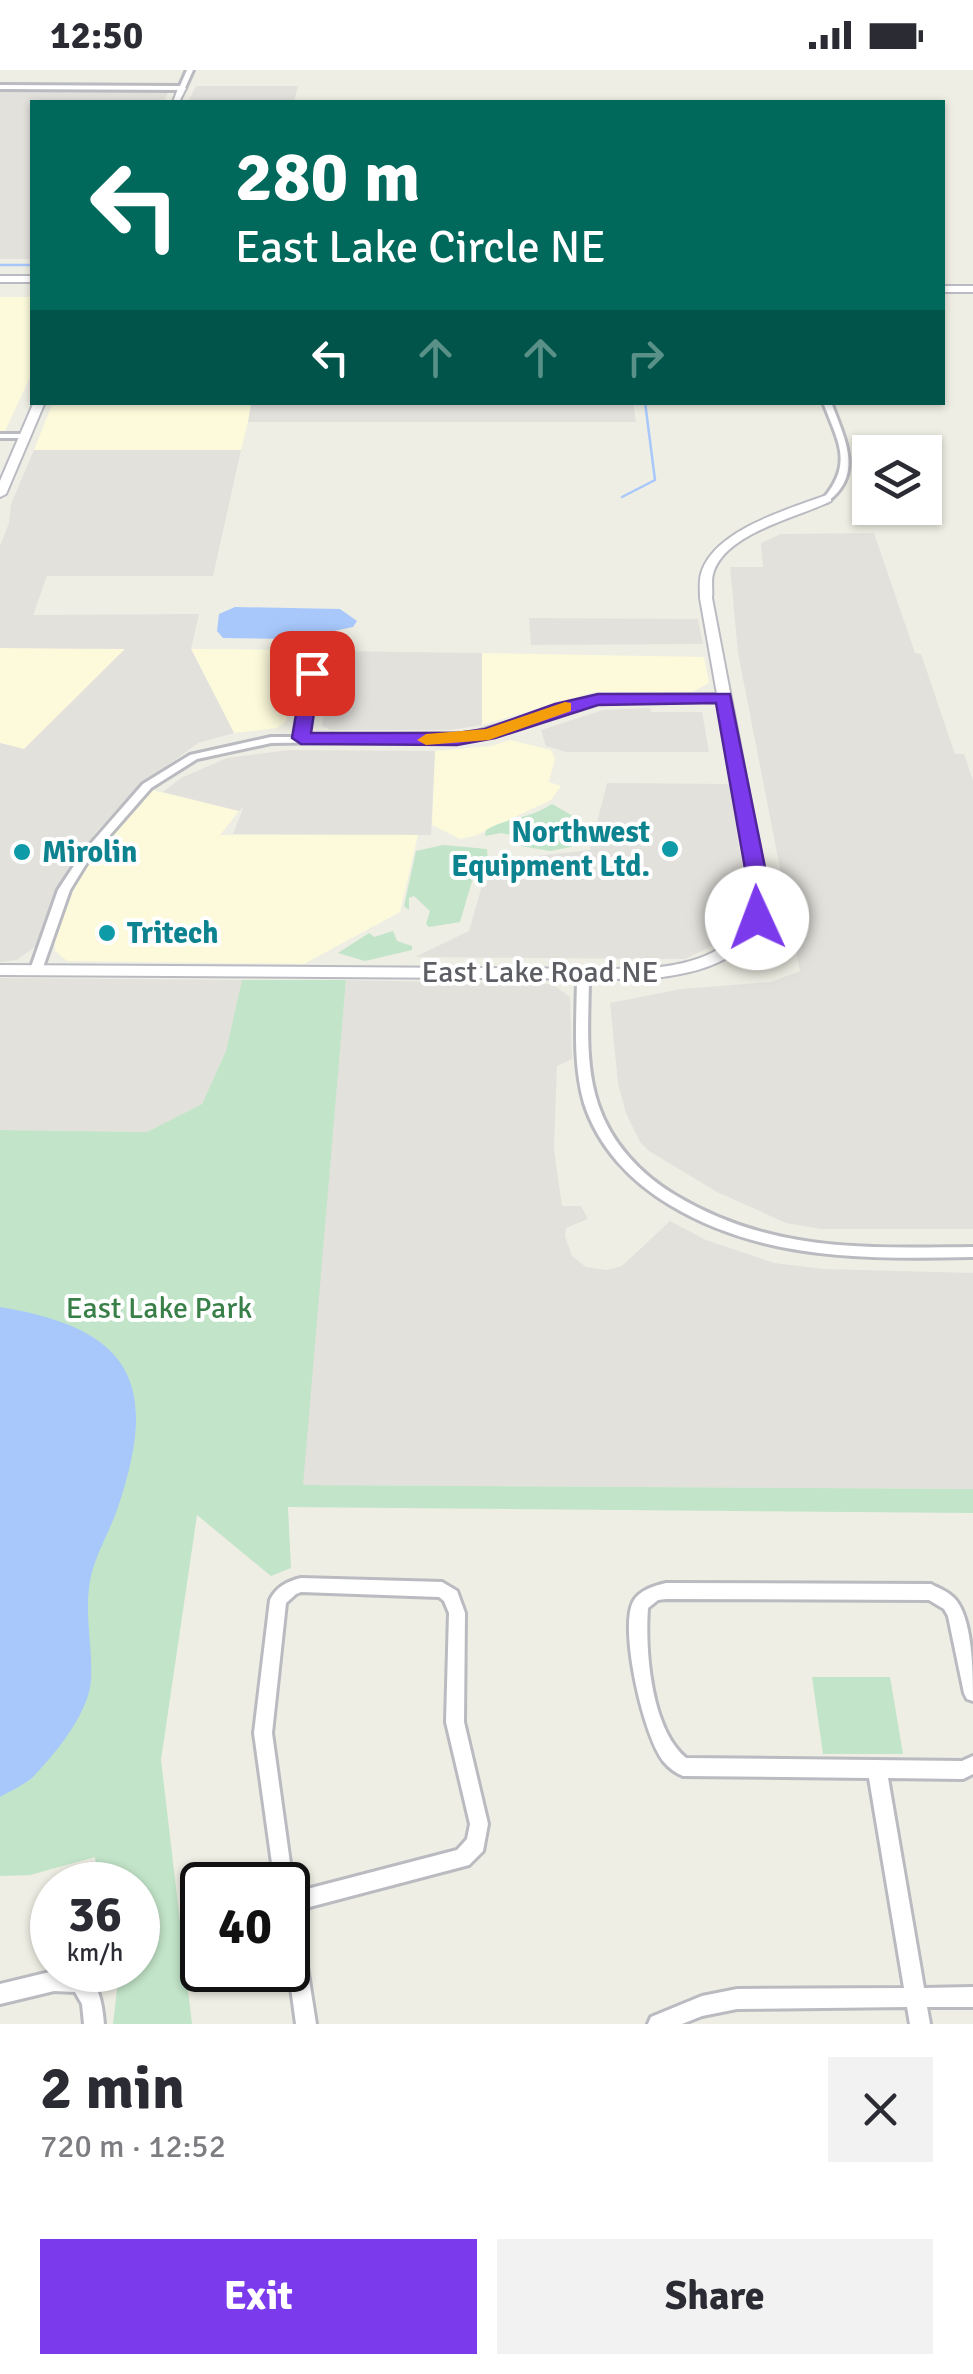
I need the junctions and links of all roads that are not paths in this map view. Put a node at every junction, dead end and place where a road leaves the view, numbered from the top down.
1 (190, 70) edge
2 (0, 87) edge
3 (178, 97) edge
4 (0, 281) edge
5 (30, 282) edge
6 (945, 289) edge
7 (973, 289) edge
8 (39, 405) edge
9 (828, 405) edge
10 (0, 436) edge
11 (26, 436) junction
12 (0, 494) edge
13 (827, 499) joint
14 (314, 656) dead end
15 (724, 698) junction
16 (301, 738) junction
17 (0, 970) edge
18 (36, 970) junction
19 (584, 974) junction
20 (973, 1252) edge
21 (973, 1693) edge
22 (973, 1765) edge
23 (877, 1769) junction
24 (281, 1862) edge
25 (310, 1898) edge
26 (301, 1992) edge
27 (0, 1994) edge
28 (915, 1997) junction
29 (973, 1997) edge
30 (94, 2024) edge
31 (306, 2024) edge
32 (658, 2024) edge
33 (920, 2024) edge

1 - 3 street
2 - 3 street
4 - 5 street
6 - 7 street
8 - 11 street
9 - 13 street, East Lake Road NE
10 - 11 street
11 - 12 street
13 - 15 street, East Lake Road NE
14 - 16 street
15 - 16 street
15 - 19 street, East Lake Road NE
16 - 18 street
17 - 18 street, East Lake Road NE
18 - 19 street, East Lake Road NE
19 - 20 street
21 - 23 street
22 - 23 street
23 - 28 street
24 - 25 street
26 - 31 street
27 - 30 street
28 - 29 street
28 - 32 street
28 - 33 street

